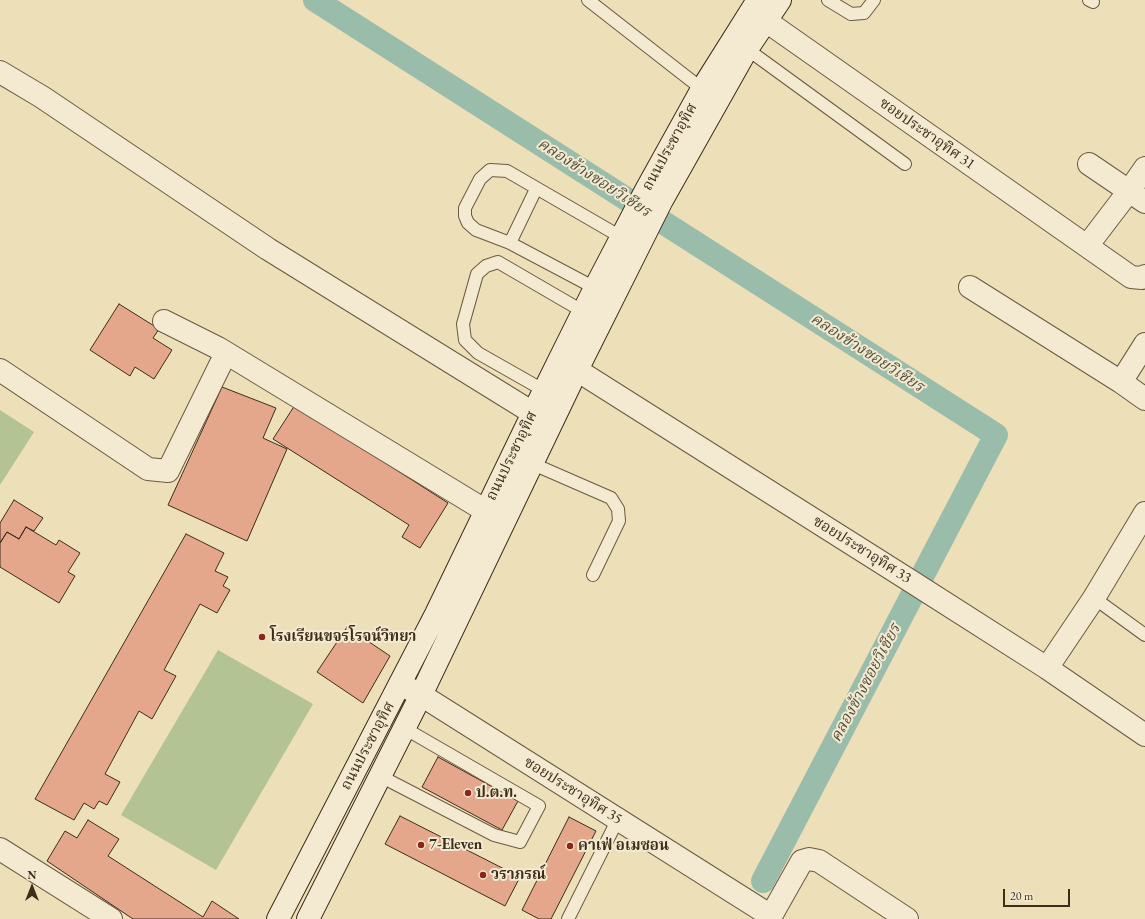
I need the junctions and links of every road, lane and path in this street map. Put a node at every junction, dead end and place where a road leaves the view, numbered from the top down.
1 (588, 0) edge
2 (758, 0) edge
3 (780, 0) edge
4 (828, 0) edge
5 (874, 0) edge
6 (766, 21) junction
7 (747, 49) junction
8 (0, 72) edge
9 (702, 89) junction
10 (905, 164) dead end
11 (1089, 164) dead end
12 (1145, 168) edge
13 (536, 189) junction
14 (654, 195) junction
15 (1137, 196) edge
16 (641, 221) junction
17 (621, 237) junction
18 (510, 243) junction
19 (1087, 246) junction
20 (1145, 276) edge
21 (970, 287) dead end
22 (595, 288) junction
23 (584, 312) junction
24 (164, 321) dead end
25 (1145, 344) edge
26 (226, 353) junction
27 (569, 365) junction
28 (0, 370) edge
29 (1121, 382) junction
30 (545, 390) junction
31 (1145, 399) edge
32 (533, 413) junction
33 (533, 464) junction
34 (486, 511) junction
35 (1145, 514) edge
36 (593, 575) dead end
37 (1094, 598) junction
38 (1145, 635) edge
39 (1047, 668) junction
40 (400, 684) junction
41 (421, 695) junction
42 (404, 728) junction
43 (1145, 735) edge
44 (380, 776) junction
45 (618, 819) junction
46 (0, 849) edge
47 (110, 919) edge
48 (278, 919) edge
49 (308, 919) edge
50 (568, 919) edge
51 (907, 919) edge

1 - 9 lane
2 - 9 street, ถนนประชาอุทิศ
3 - 6 street, ถนนประชาอุทิศ
4 - 5 lane
6 - 7 street, ถนนประชาอุทิศ
6 - 19 street, ซอยประชาอุทิศ 31
7 - 10 lane
7 - 14 street, ถนนประชาอุทิศ
8 - 32 street
9 - 14 street, ถนนประชาอุทิศ
11 - 15 street
12 - 15 street
13 - 17 lane
13 - 18 lane
13 - 18 lane
14 - 16 street, ถนนประชาอุทิศ
15 - 19 street
16 - 17 street, ถนนประชาอุทิศ
16 - 27 street, ถนนประชาอุทิศ
17 - 22 street, ถนนประชาอุทิศ
18 - 22 lane
19 - 20 street, ซอยประชาอุทิศ 31
21 - 29 street
22 - 23 street, ถนนประชาอุทิศ
23 - 27 street, ถนนประชาอุทิศ
23 - 30 lane
24 - 26 street
25 - 29 street
26 - 28 street
26 - 34 street
27 - 30 street, ถนนประชาอุทิศ
27 - 33 street, ถนนประชาอุทิศ
27 - 39 street, ซอยประชาอุทิศ 33
29 - 31 street
30 - 32 street, ถนนประชาอุทิศ
32 - 34 street, ถนนประชาอุทิศ
33 - 36 lane
33 - 41 street, ถนนประชาอุทิศ
34 - 40 street, ถนนประชาอุทิศ
35 - 37 street
37 - 38 lane
37 - 39 street
39 - 43 street, ซอยประชาอุทิศ 33
40 - 41 street, ซอยประชาอุทิศ 35
40 - 48 street, ถนนประชาอุทิศ
41 - 42 street, ถนนประชาอุทิศ
41 - 45 street, ซอยประชาอุทิศ 35
42 - 44 street, ถนนประชาอุทิศ
42 - 44 lane
44 - 49 street, ถนนประชาอุทิศ
45 - 50 lane
45 - 51 street, ซอยประชาอุทิศ 35
46 - 47 street

